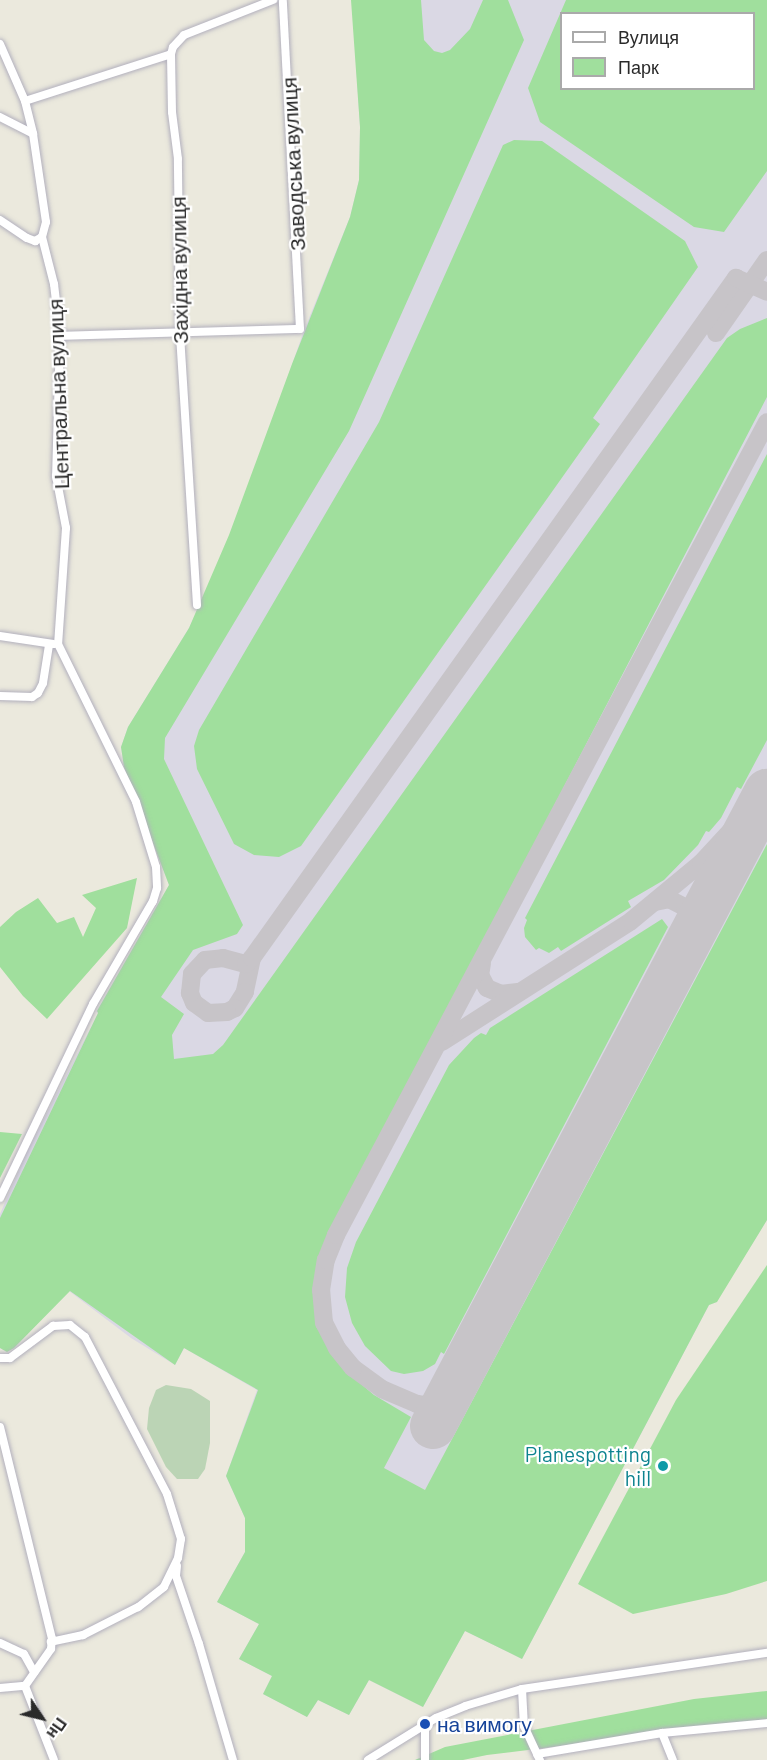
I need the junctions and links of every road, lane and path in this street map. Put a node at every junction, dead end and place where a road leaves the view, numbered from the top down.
1 (273, 0) edge
2 (283, 0) edge
3 (0, 44) edge
4 (171, 54) junction
5 (24, 101) junction
6 (0, 117) edge
7 (33, 134) junction
8 (0, 220) edge
9 (42, 237) junction
10 (180, 333) junction
11 (60, 336) junction
12 (197, 605) dead end
13 (0, 636) edge
14 (49, 644) junction
15 (58, 644) junction
16 (0, 696) edge
17 (0, 1198) edge
18 (0, 1358) edge
19 (0, 1427) edge
20 (178, 1558) junction
21 (51, 1642) junction
22 (0, 1643) edge
23 (767, 1653) edge
24 (34, 1672) junction
25 (25, 1686) junction
26 (0, 1688) edge
27 (522, 1689) junction
28 (767, 1723) edge
29 (425, 1724) junction
30 (662, 1733) junction
31 (538, 1757) edge
32 (54, 1760) edge
33 (233, 1760) edge
34 (368, 1760) edge
35 (425, 1760) edge
36 (673, 1760) edge

1 - 4 street
2 - 10 street, Заводська вулиця
3 - 5 street, Центральна вулиця
4 - 5 street
4 - 10 street, Західна вулиця
5 - 7 street, Центральна вулиця
6 - 7 street
7 - 9 street, Центральна вулиця
8 - 9 street
9 - 11 street, Центральна вулиця
10 - 11 street
10 - 12 street, Західна вулиця
11 - 15 street, Центральна вулиця
13 - 14 street
14 - 15 street
14 - 16 street
15 - 17 street
18 - 20 street
19 - 21 street
20 - 21 street
20 - 33 street
21 - 24 street
22 - 24 street
23 - 27 street
24 - 25 street
25 - 26 street
25 - 32 street
27 - 29 street
27 - 31 street
28 - 30 street
29 - 34 street
29 - 35 street
30 - 31 street
30 - 36 street

